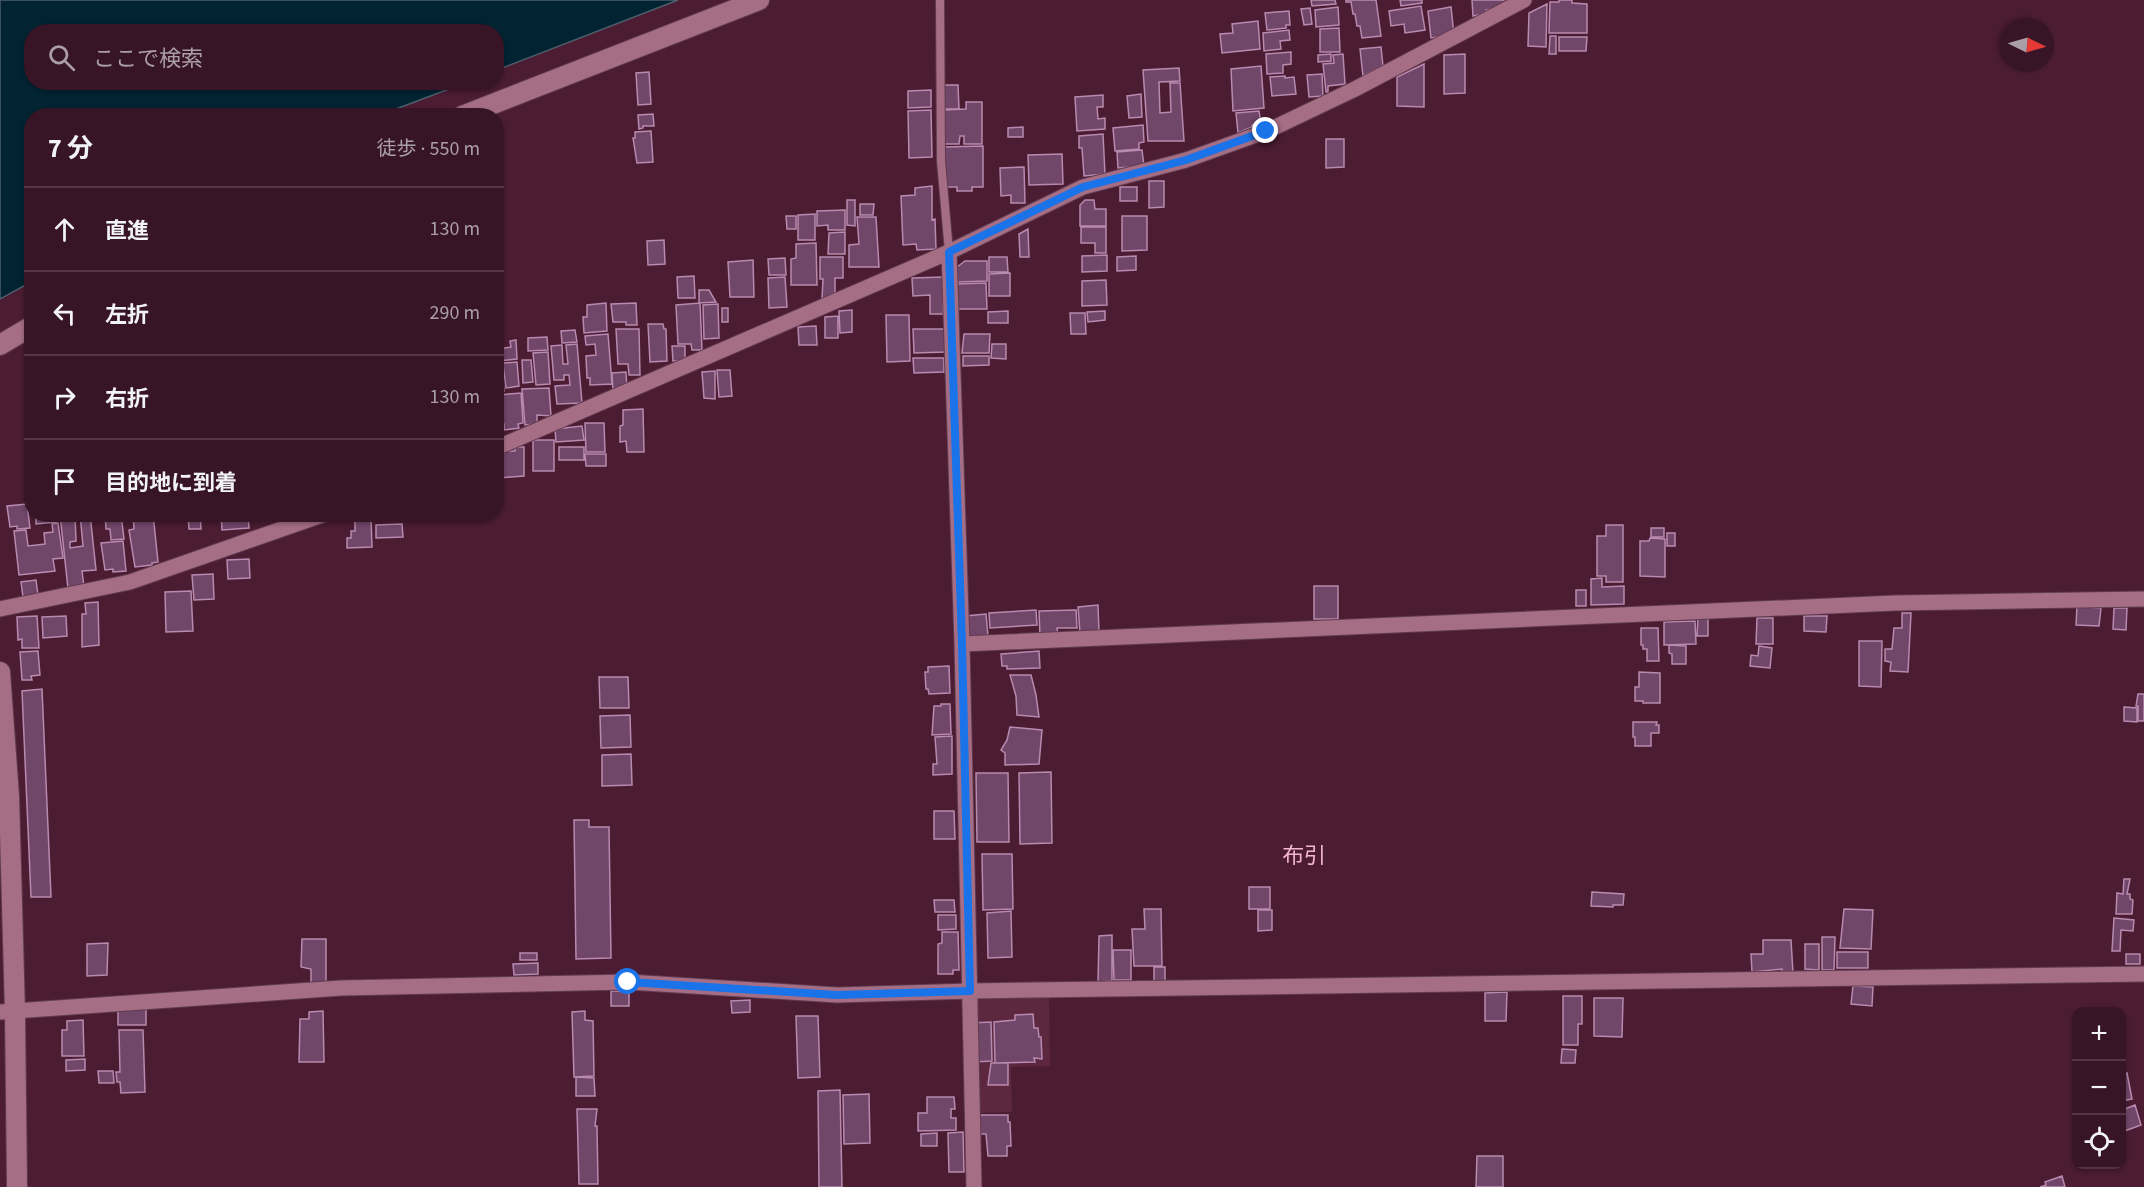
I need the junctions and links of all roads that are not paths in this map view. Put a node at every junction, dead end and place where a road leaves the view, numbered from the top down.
1 (759, 0) edge
2 (940, 0) edge
3 (1524, 0) edge
4 (482, 108) edge
5 (949, 252) junction
6 (24, 331) edge
7 (0, 345) edge
8 (504, 445) edge
9 (302, 522) edge
10 (2144, 599) edge
11 (0, 609) edge
12 (962, 644) junction
13 (0, 672) edge
14 (2144, 974) edge
15 (970, 991) junction
16 (8, 1012) edge
17 (17, 1187) edge
18 (974, 1187) edge

1 - 4 street
2 - 5 lane
3 - 5 street
5 - 8 street
5 - 12 street
6 - 7 street
9 - 11 street
10 - 12 street
12 - 15 street
13 - 16 street
14 - 15 street
15 - 16 street
15 - 18 street
16 - 17 street

